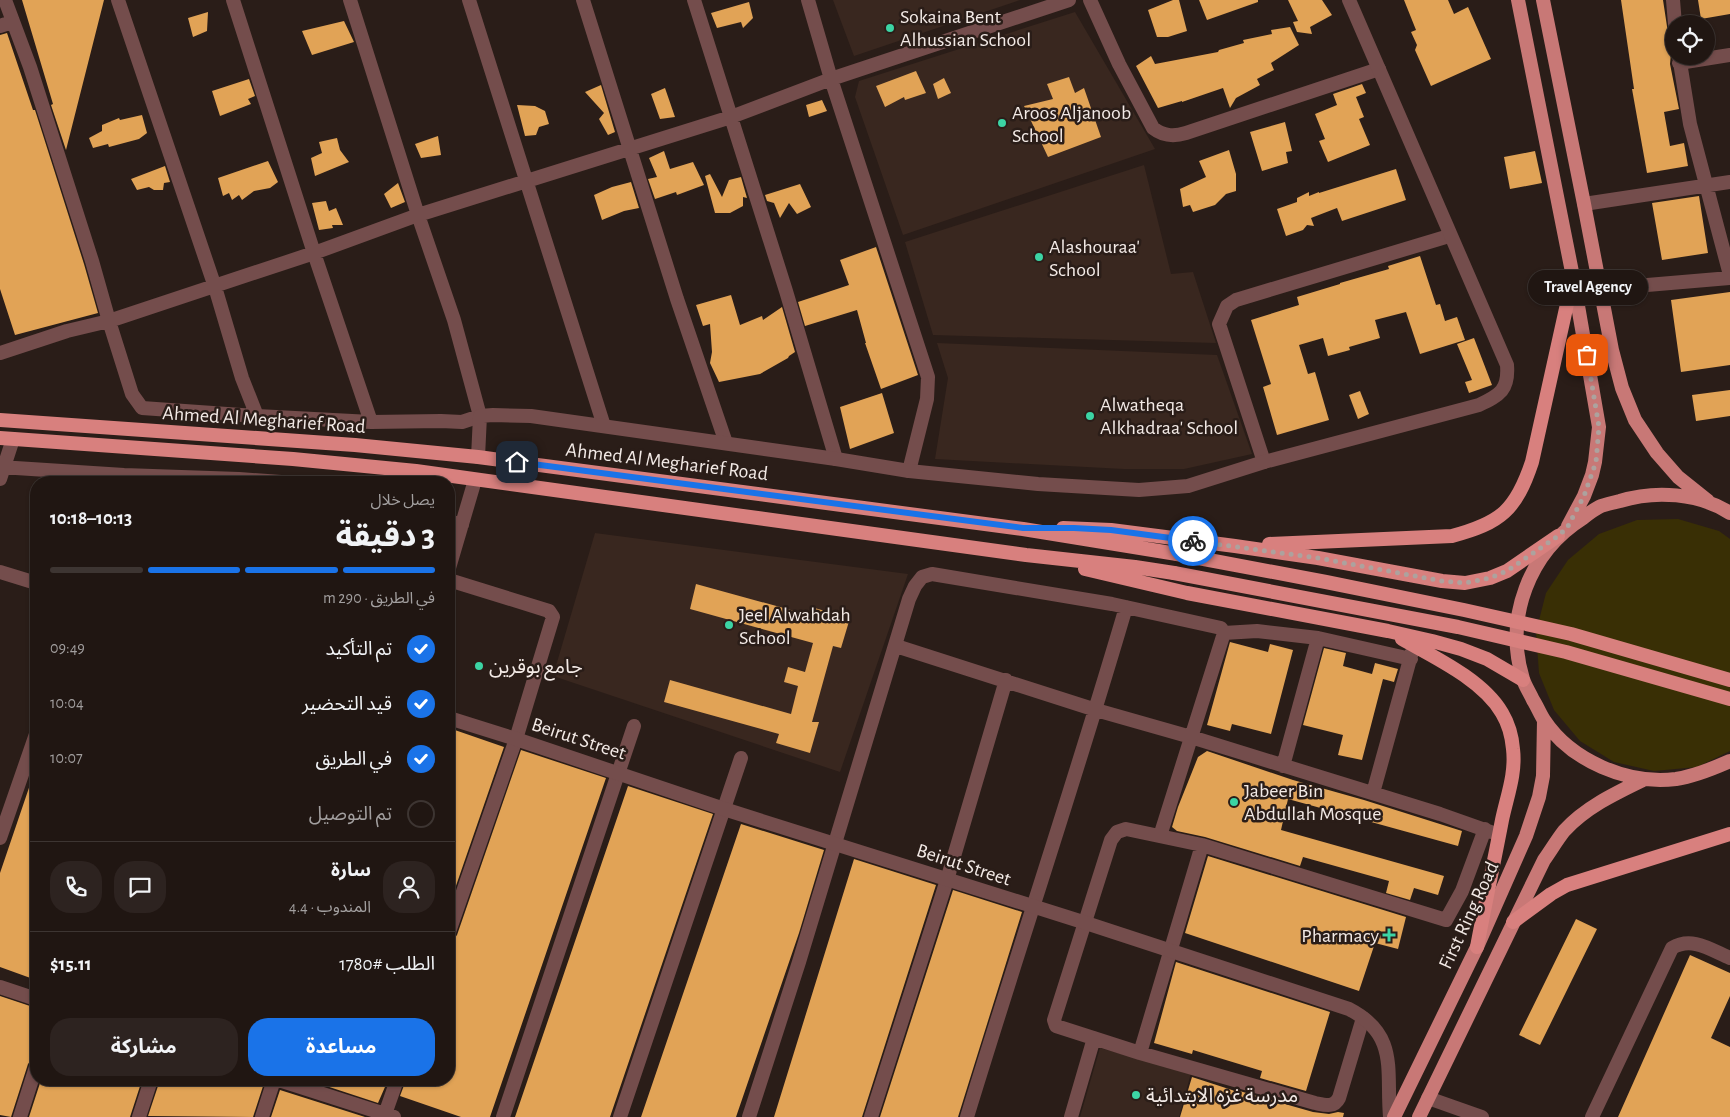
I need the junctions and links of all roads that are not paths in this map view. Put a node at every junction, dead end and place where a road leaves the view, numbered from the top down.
1 (5, 0) edge
2 (118, 0) edge
3 (233, 0) edge
4 (350, 0) edge
5 (469, 0) edge
6 (583, 0) edge
7 (694, 0) edge
8 (808, 0) edge
9 (1069, 0) edge
10 (1090, 0) edge
11 (1349, 0) edge
12 (1518, 0) edge
13 (1543, 0) edge
14 (1673, 0) edge
15 (1674, 15) edge
16 (6, 24) edge
17 (1730, 55) edge
18 (1715, 56) edge
19 (1680, 65) edge
20 (1378, 69) junction
21 (831, 79) junction
22 (731, 117) junction
23 (629, 150) junction
24 (526, 182) junction
25 (1730, 182) edge
26 (1706, 186) junction
27 (1584, 204) junction
28 (418, 215) junction
29 (1450, 236) junction
30 (314, 253) junction
31 (1573, 277) junction
32 (1730, 277) edge
33 (215, 287) junction
34 (1600, 289) junction
35 (109, 321) junction
36 (0, 353) edge
37 (257, 416) junction
38 (480, 416) junction
39 (0, 420) edge
40 (371, 422) junction
41 (604, 426) junction
42 (7, 439) edge
43 (726, 443) junction
44 (478, 457) junction
45 (836, 459) junction
46 (1264, 462) junction
47 (1, 471) edge
48 (909, 471) junction
49 (77, 476) edge
50 (449, 476) edge
51 (455, 477) edge
52 (476, 480) junction
53 (1723, 508) edge
54 (455, 523) edge
55 (1023, 528) junction
56 (1562, 532) junction
57 (1235, 546) junction
58 (1026, 555) junction
59 (0, 572) edge
60 (30, 581) edge
61 (455, 582) edge
62 (1126, 607) junction
63 (1388, 631) junction
64 (1224, 633) junction
65 (1318, 638) junction
66 (1414, 645) junction
67 (896, 646) junction
68 (1411, 659) junction
69 (1006, 680) junction
70 (1523, 680) junction
71 (1730, 680) edge
72 (1730, 699) edge
73 (1096, 710) junction
74 (455, 720) edge
75 (1544, 720) junction
76 (634, 726) dead end
77 (1191, 737) junction
78 (516, 739) junction
79 (30, 751) edge
80 (742, 758) dead end
81 (1730, 762) edge
82 (1283, 766) junction
83 (618, 772) junction
84 (1645, 779) junction
85 (1373, 794) junction
86 (724, 808) junction
87 (1485, 829) junction
88 (1730, 834) edge
89 (1160, 836) junction
90 (1499, 836) junction
91 (0, 838) edge
92 (834, 844) junction
93 (1202, 845) junction
94 (947, 880) junction
95 (1032, 907) junction
96 (455, 915) edge
97 (1513, 922) junction
98 (1086, 923) junction
99 (1476, 947) junction
100 (1172, 951) junction
101 (1730, 958) edge
102 (0, 988) edge
103 (30, 997) edge
104 (1363, 1018) junction
105 (1094, 1038) junction
106 (1140, 1053) junction
107 (30, 1086) edge
108 (149, 1086) edge
109 (272, 1086) edge
110 (296, 1086) edge
111 (396, 1086) edge
112 (1428, 1098) junction
113 (388, 1116) edge
114 (20, 1117) edge
115 (139, 1117) edge
116 (262, 1117) edge
117 (503, 1117) edge
118 (620, 1117) edge
119 (749, 1117) edge
120 (871, 1117) edge
121 (967, 1117) edge
122 (1071, 1117) edge
123 (1390, 1117) edge
124 (1394, 1117) edge
125 (1419, 1117) edge
126 (1482, 1117) edge
127 (1592, 1117) edge

1 - 16 street
2 - 33 street
3 - 30 street
4 - 28 street
5 - 24 street
6 - 23 street
7 - 22 street
8 - 21 street
9 - 21 street
10 - 20 street
11 - 20 street
12 - 31 main road
13 - 27 main road
14 - 15 street
16 - 35 street
17 - 18 street
19 - 26 street
20 - 29 street
21 - 22 street
21 - 48 street
22 - 23 street
22 - 45 street
23 - 24 street
23 - 43 street
24 - 28 street
24 - 41 street
25 - 26 street
26 - 27 street
26 - 32 street
27 - 34 main road
28 - 30 street
28 - 38 street
29 - 46 street
29 - 46 street
30 - 33 street
30 - 40 street
31 - 56 main road
31 - 57 highway
32 - 34 street
33 - 35 street
33 - 37 street
34 - 53 main road
35 - 36 street
35 - 37 street
37 - 40 street
38 - 40 street
38 - 41 street
38 - 44 street
39 - 44 highway, Ahmed Al Megharief Road
41 - 43 street
42 - 47 street
42 - 50 highway, Ahmed Al Megharief Road
43 - 45 street
44 - 55 highway, Ahmed Al Megharief Road
45 - 48 street
46 - 48 street
47 - 49 street
51 - 52 highway, Ahmed Al Megharief Road
52 - 54 street
52 - 58 highway, Ahmed Al Megharief Road
53 - 56 main road
55 - 57 highway
55 - 71 highway, Ahmed Al Megharief Road, bridge
56 - 57 highway
56 - 70 main road
58 - 63 highway
58 - 72 highway, Ahmed Al Megharief Road, bridge
59 - 60 street
61 - 78 street
62 - 64 street
62 - 67 street
62 - 73 street
63 - 66 highway
63 - 70 highway
64 - 65 street
64 - 77 street
65 - 68 street
65 - 82 street
66 - 68 street
66 - 90 highway
67 - 69 street
67 - 92 street
68 - 85 street
69 - 73 street
69 - 94 street
70 - 75 main road
73 - 77 street
73 - 95 street
74 - 78 street, Beirut Street
75 - 84 main road
75 - 99 main road, First Ring Road
76 - 83 street
77 - 82 street
77 - 89 street
78 - 83 street, Beirut Street
78 - 96 street
79 - 91 street
80 - 86 street
81 - 84 main road
82 - 85 street
83 - 86 street, Beirut Street
83 - 117 street
84 - 97 main road
85 - 87 street
86 - 92 street, Beirut Street
86 - 118 street
87 - 90 street
87 - 93 street
88 - 97 highway
89 - 93 street
89 - 98 street
90 - 99 highway
92 - 94 street, Beirut Street
92 - 119 street
93 - 100 street
94 - 95 street, Beirut Street
94 - 120 street
95 - 98 street, Beirut Street
95 - 121 street
97 - 112 main road
98 - 100 street, Beirut Street
98 - 105 street
99 - 124 main road, First Ring Road
100 - 104 street, Beirut Street
100 - 106 street
101 - 127 street
102 - 103 street
104 - 106 street
104 - 123 street, Beirut Street
105 - 106 street
105 - 122 street
107 - 114 street
108 - 115 street
109 - 116 street
110 - 113 street
111 - 113 street
112 - 125 main road
112 - 126 street

